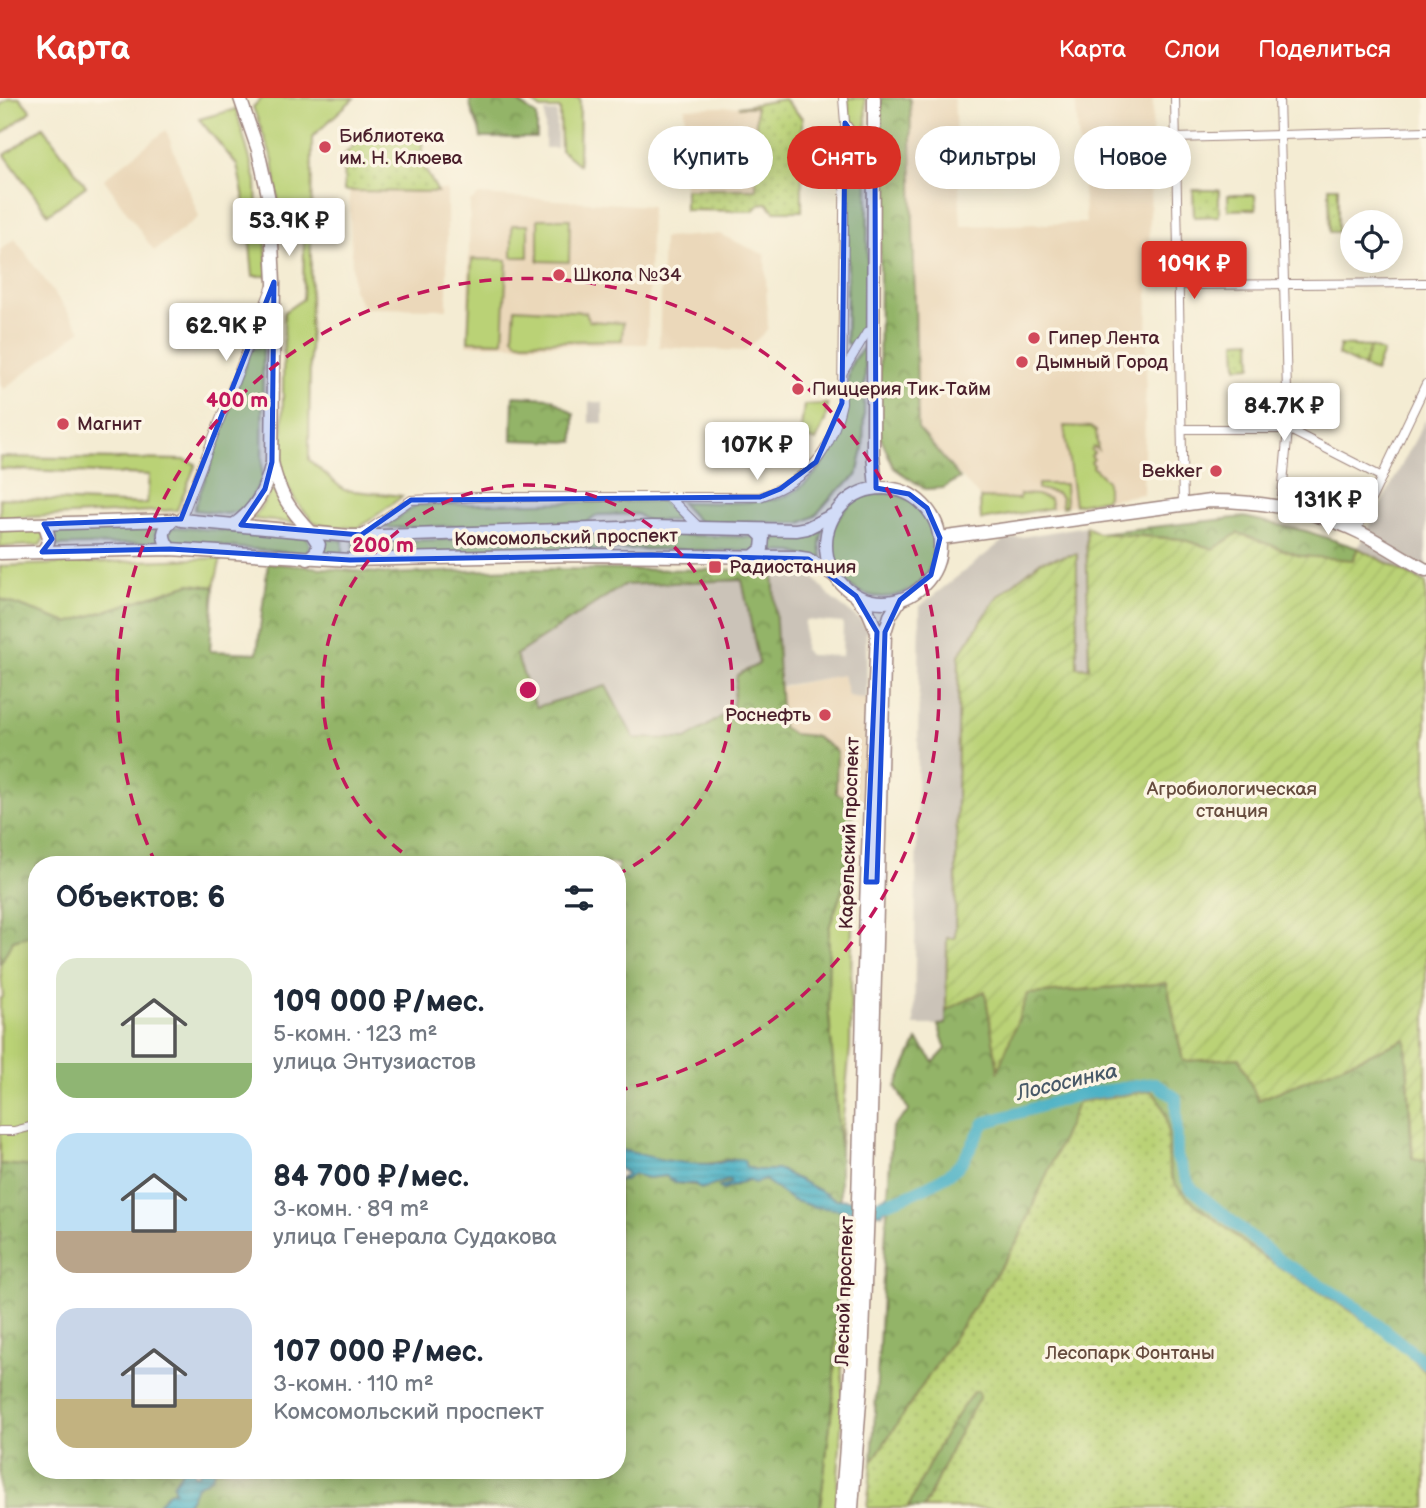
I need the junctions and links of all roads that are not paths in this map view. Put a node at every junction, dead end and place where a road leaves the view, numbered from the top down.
1 (843, 98) edge
2 (874, 98) edge
3 (1175, 98) edge
4 (1279, 98) edge
5 (242, 99) edge
6 (845, 123) junction
7 (847, 126) edge
8 (874, 126) edge
9 (1176, 126) edge
10 (1426, 131) edge
11 (1281, 135) junction
12 (1191, 138) edge
13 (875, 189) edge
14 (1177, 189) edge
15 (274, 282) junction
16 (1426, 284) edge
17 (1179, 285) junction
18 (1284, 285) junction
19 (873, 330) junction
20 (842, 374) junction
21 (1426, 384) edge
22 (1182, 429) junction
23 (1288, 429) junction
24 (272, 462) junction
25 (1382, 477) junction
26 (876, 488) junction
27 (668, 496) junction
28 (1184, 505) junction
29 (1281, 506) junction
30 (833, 515) junction
31 (177, 520) junction
32 (44, 524) junction
33 (234, 524) junction
34 (0, 525) edge
35 (700, 528) junction
36 (756, 530) junction
37 (517, 531) junction
38 (1356, 531) junction
39 (311, 532) junction
40 (361, 536) junction
41 (383, 536) junction
42 (940, 538) junction
43 (170, 549) junction
44 (41, 552) junction
45 (0, 553) edge
46 (754, 556) junction
47 (518, 557) junction
48 (308, 559) junction
49 (381, 560) junction
50 (1426, 570) edge
51 (835, 576) junction
52 (856, 596) junction
53 (900, 600) junction
54 (872, 882) junction
55 (866, 1076) joint
56 (28, 1127) edge
57 (0, 1131) edge
58 (858, 1307) junction
59 (841, 1508) edge
60 (852, 1508) edge

1 - 6 street
2 - 8 main road
3 - 9 street
4 - 11 street
5 - 15 main road
6 - 7 street
6 - 20 street
10 - 11 street
11 - 12 street
11 - 18 street
13 - 19 main road
14 - 17 street
15 - 24 main road
15 - 31 street
16 - 18 street
17 - 18 street
17 - 22 street
18 - 23 street
19 - 20 street
19 - 26 main road
20 - 27 street
21 - 25 street
22 - 23 street
22 - 28 street
23 - 25 street
23 - 29 street
24 - 33 main road
24 - 39 main road
25 - 38 street
26 - 30 main road
26 - 42 main road
27 - 35 street
27 - 40 street
28 - 29 main road
28 - 42 main road
29 - 38 main road
30 - 36 main road, Комсомольский проспект
30 - 51 main road
31 - 32 main road, Комсомольский проспект
31 - 33 main road, Комсомольский проспект
31 - 43 main road
32 - 34 main road, Комсомольский проспект
32 - 44 main road
33 - 39 main road, Комсомольский проспект
35 - 36 main road, Комсомольский проспект
35 - 37 main road, Комсомольский проспект
36 - 46 main road
37 - 41 main road, Комсомольский проспект
37 - 47 main road
38 - 50 main road
39 - 40 main road, Комсомольский проспект
39 - 48 main road
40 - 41 main road, Комсомольский проспект
41 - 49 main road
42 - 53 main road
43 - 44 main road, Комсомольский проспект
43 - 48 main road, Комсомольский проспект
44 - 45 main road, Комсомольский проспект
46 - 47 main road, Комсомольский проспект
46 - 51 main road, Комсомольский проспект
47 - 49 main road, Комсомольский проспект
48 - 49 main road, Комсомольский проспект
51 - 52 main road
52 - 53 main road
52 - 54 main road, Карельский проспект
53 - 54 main road, Карельский проспект
54 - 55 main road, Карельский проспект
55 - 58 main road, Лесной проспект
56 - 57 street
58 - 59 main road, Лесной проспект
58 - 60 main road, Лесной проспект

